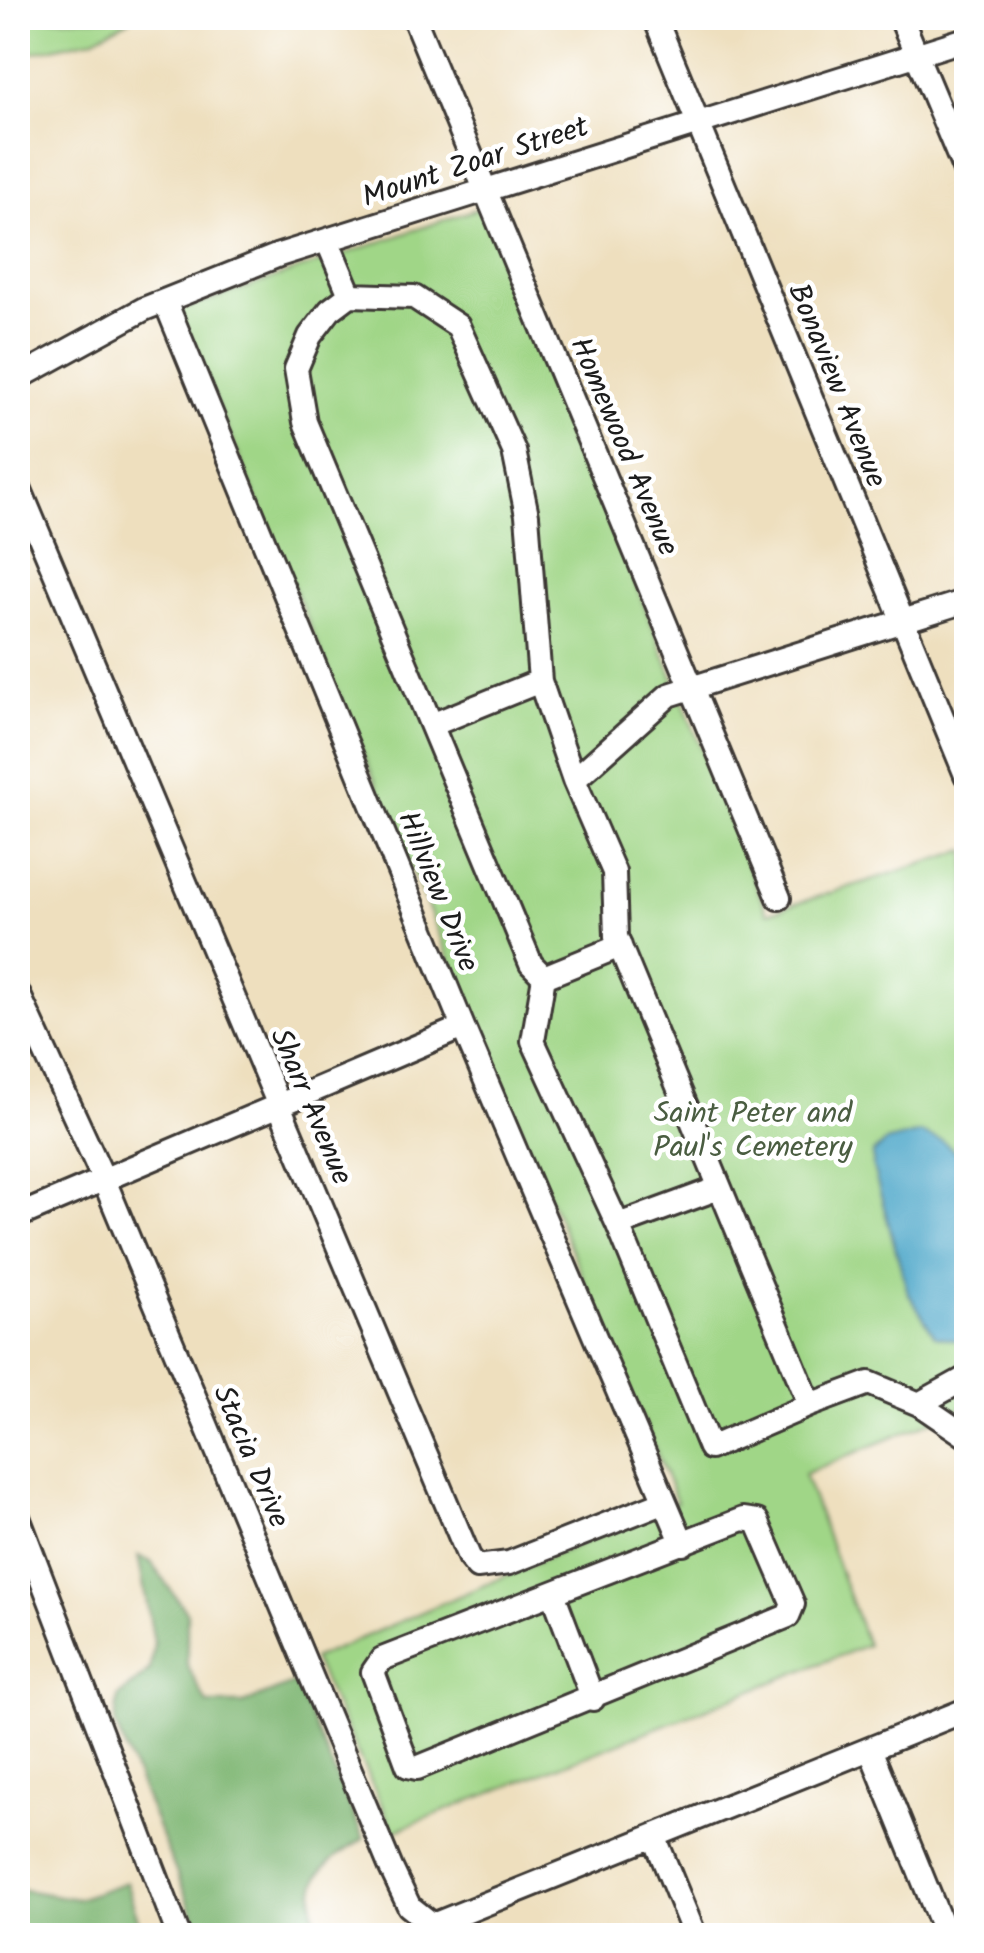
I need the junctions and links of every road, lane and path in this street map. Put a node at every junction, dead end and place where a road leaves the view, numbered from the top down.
1 (414, 18) edge
2 (655, 18) edge
3 (901, 18) edge
4 (959, 41) edge
5 (916, 53) junction
6 (697, 122) junction
7 (966, 173) edge
8 (486, 190) junction
9 (327, 240) junction
10 (350, 295) junction
11 (165, 301) junction
12 (18, 378) edge
13 (18, 484) edge
14 (966, 601) edge
15 (903, 620) junction
16 (540, 681) junction
17 (693, 689) junction
18 (434, 724) junction
19 (966, 776) edge
20 (574, 780) junction
21 (779, 898) dead end
22 (620, 946) junction
23 (544, 976) junction
24 (18, 993) edge
25 (463, 1027) junction
26 (280, 1108) junction
27 (104, 1180) junction
28 (718, 1188) junction
29 (18, 1216) edge
30 (618, 1225) junction
31 (966, 1378) edge
32 (919, 1404) junction
33 (810, 1406) junction
34 (966, 1436) edge
35 (663, 1502) junction
36 (18, 1517) edge
37 (682, 1544) junction
38 (554, 1596) junction
39 (593, 1699) junction
40 (966, 1710) edge
41 (870, 1749) junction
42 (654, 1836) junction
43 (435, 1930) edge
44 (178, 1936) edge
45 (694, 1936) edge
46 (946, 1936) edge

1 - 8 street, Homewood Avenue
2 - 6 street, Bonaview Avenue
3 - 5 street
4 - 5 street, Mount Zoar Street
5 - 6 street, Mount Zoar Street
5 - 7 street
6 - 8 street, Mount Zoar Street
6 - 15 street, Bonaview Avenue
8 - 9 street, Mount Zoar Street
8 - 17 street, Homewood Avenue
9 - 10 street
9 - 11 street, Mount Zoar Street
10 - 16 street
10 - 18 street
11 - 12 street, Mount Zoar Street
11 - 25 street, Hillview Drive
13 - 26 street, Sharr Avenue
14 - 15 street
15 - 17 street
15 - 19 street, Bonaview Avenue
16 - 18 street
16 - 20 street
17 - 20 street
17 - 21 street, Homewood Avenue
18 - 23 street
20 - 22 street
22 - 23 street
22 - 28 street
23 - 30 street
24 - 27 street, Stacia Drive
25 - 26 street
25 - 35 street, Hillview Drive
26 - 27 street
26 - 35 street, Sharr Avenue
27 - 29 street
27 - 43 street, Stacia Drive
28 - 30 street
28 - 33 street
30 - 33 street
31 - 32 street
32 - 33 street
32 - 34 street
35 - 37 street, Hillview Drive
36 - 44 street
37 - 38 street
37 - 39 street
38 - 39 street
38 - 39 street
40 - 41 street
41 - 42 street
41 - 46 street
42 - 43 street
42 - 45 street

